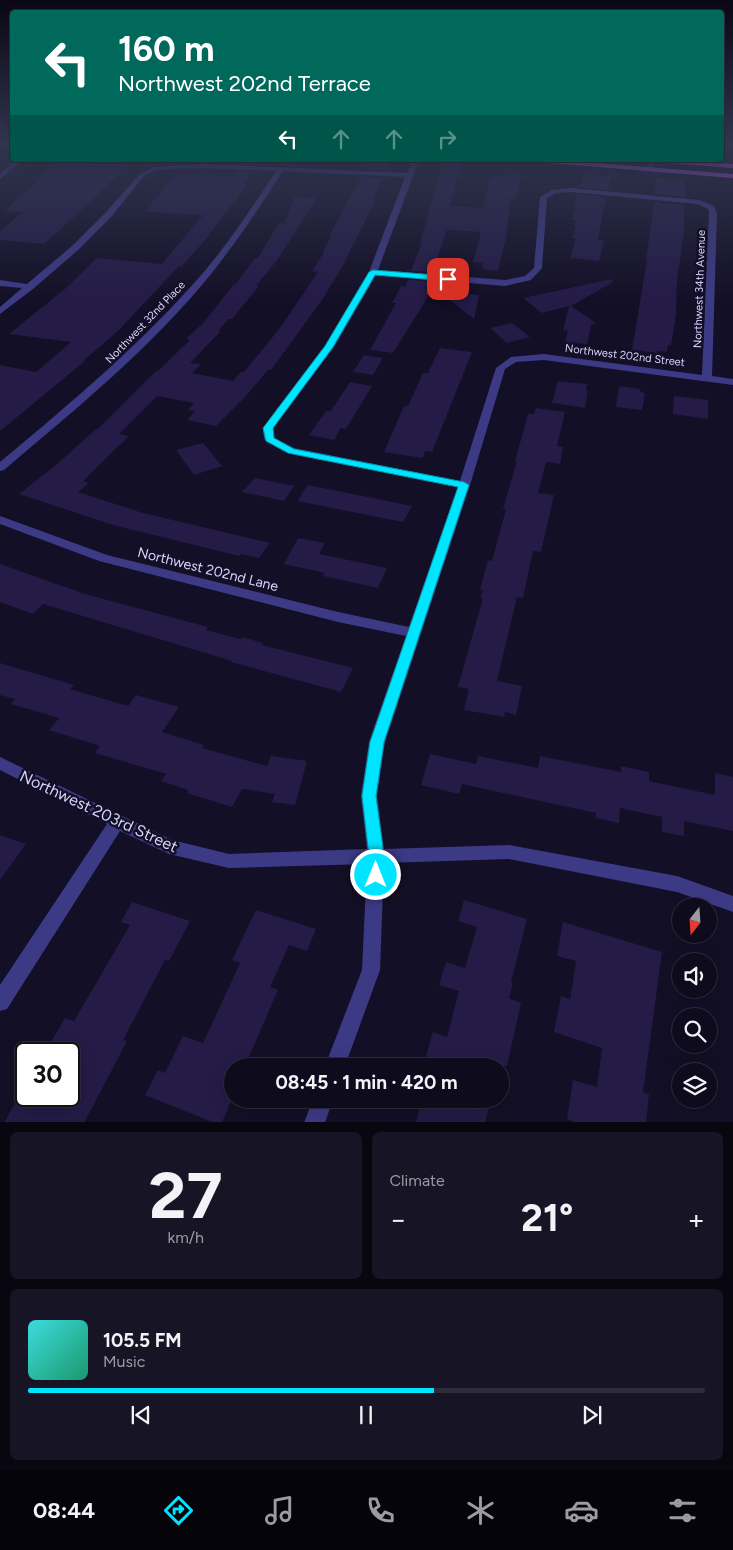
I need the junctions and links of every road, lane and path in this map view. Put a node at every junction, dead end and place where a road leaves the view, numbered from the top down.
1 (124, 195) edge
2 (263, 195) edge
3 (401, 195) edge
4 (547, 195) edge
5 (641, 195) edge
6 (373, 272) junction
7 (0, 283) edge
8 (30, 287) junction
9 (0, 311) edge
10 (707, 378) junction
11 (733, 382) edge
12 (0, 468) edge
13 (464, 485) junction
14 (0, 520) edge
15 (413, 633) junction
16 (0, 763) edge
17 (116, 822) junction
18 (376, 856) junction
19 (733, 904) edge
20 (0, 1002) edge
21 (338, 1058) edge
22 (319, 1108) edge
23 (314, 1122) edge

1 - 8 street
2 - 12 street, Northwest 32nd Place
3 - 6 street
4 - 6 street, Northwest 34th Avenue
5 - 10 street, Northwest 34th Avenue
6 - 13 street
7 - 8 street
8 - 9 street
10 - 11 street, Northwest 202nd Street
10 - 13 street, Northwest 202nd Street
13 - 15 street
14 - 15 street, Northwest 202nd Lane
15 - 18 street
16 - 17 street, Northwest 203rd Street
17 - 18 street, Northwest 203rd Street
17 - 20 street
18 - 19 street, Northwest 203rd Street
18 - 21 street
22 - 23 street

